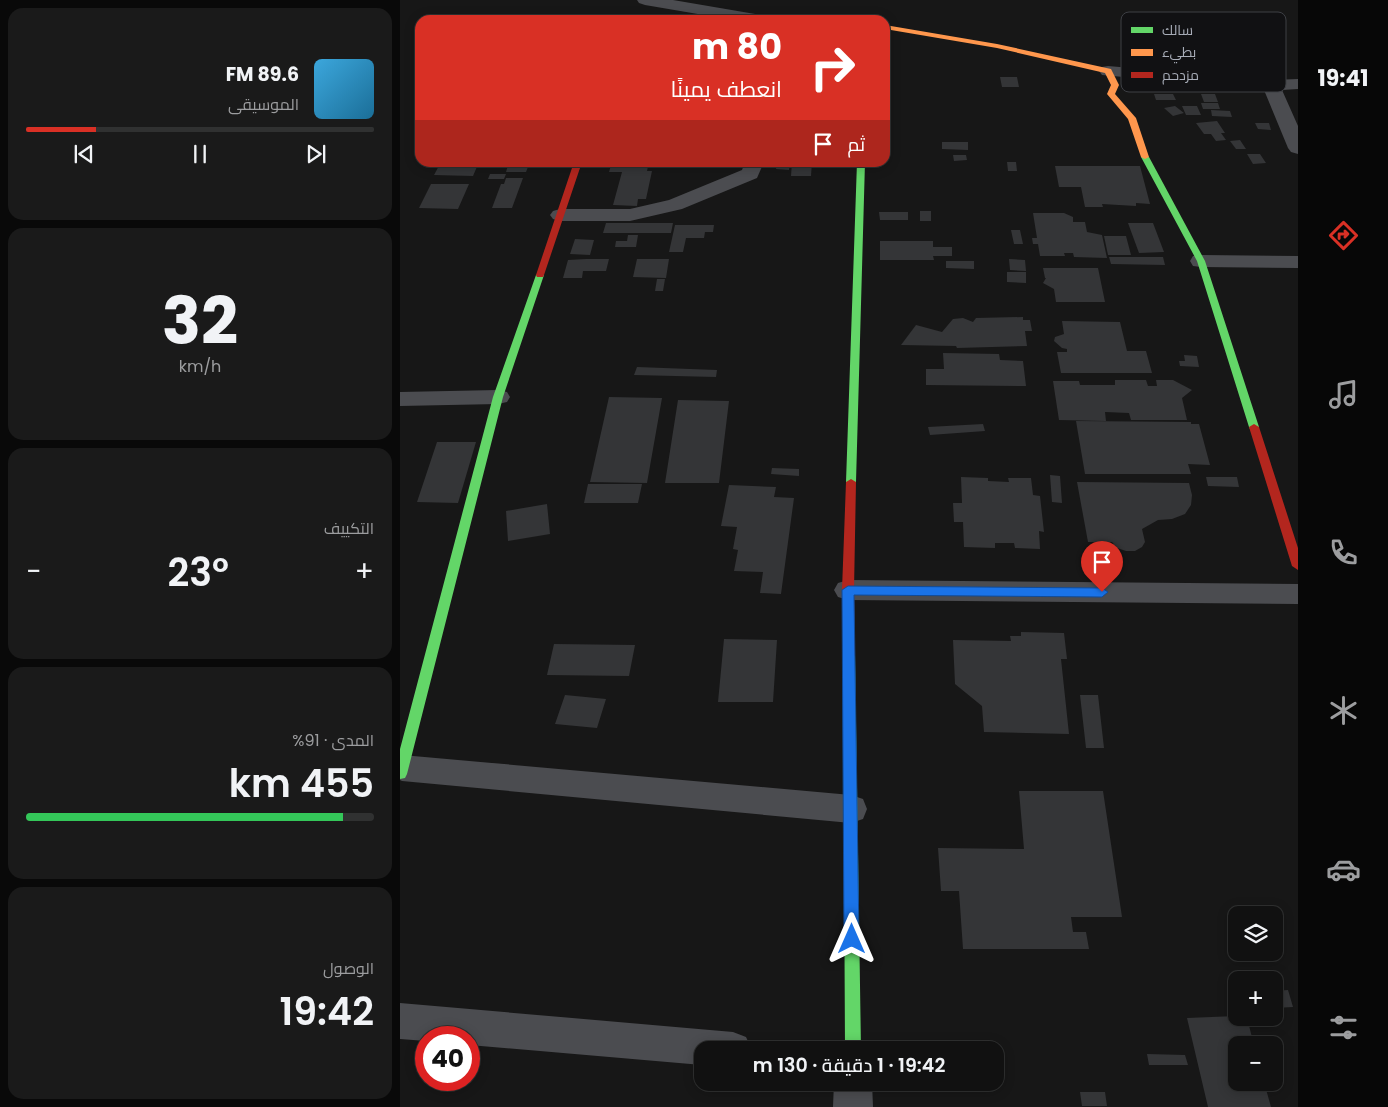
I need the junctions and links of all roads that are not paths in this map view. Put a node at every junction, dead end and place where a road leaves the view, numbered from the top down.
1 (645, 0) edge
2 (732, 15) edge
3 (890, 28) edge
4 (1108, 71) junction
5 (1121, 72) edge
6 (1274, 92) edge
7 (1298, 148) edge
8 (576, 167) edge
9 (753, 167) edge
10 (861, 167) edge
11 (560, 215) junction
12 (1201, 261) junction
13 (1298, 262) edge
14 (498, 397) junction
15 (400, 399) edge
16 (1298, 566) edge
17 (848, 590) junction
18 (1298, 594) edge
19 (401, 771) edge
20 (851, 809) junction
21 (400, 1021) edge
22 (853, 1041) edge
23 (694, 1047) edge
24 (853, 1091) edge
25 (853, 1107) edge

1 - 2 street
3 - 4 street
4 - 5 street
4 - 12 street
6 - 7 street
8 - 11 street
9 - 11 street
10 - 17 street
11 - 14 street
12 - 13 street
12 - 16 street
14 - 15 street
14 - 19 street
17 - 18 street
17 - 20 street
19 - 20 street
20 - 22 street
21 - 23 street
24 - 25 street

